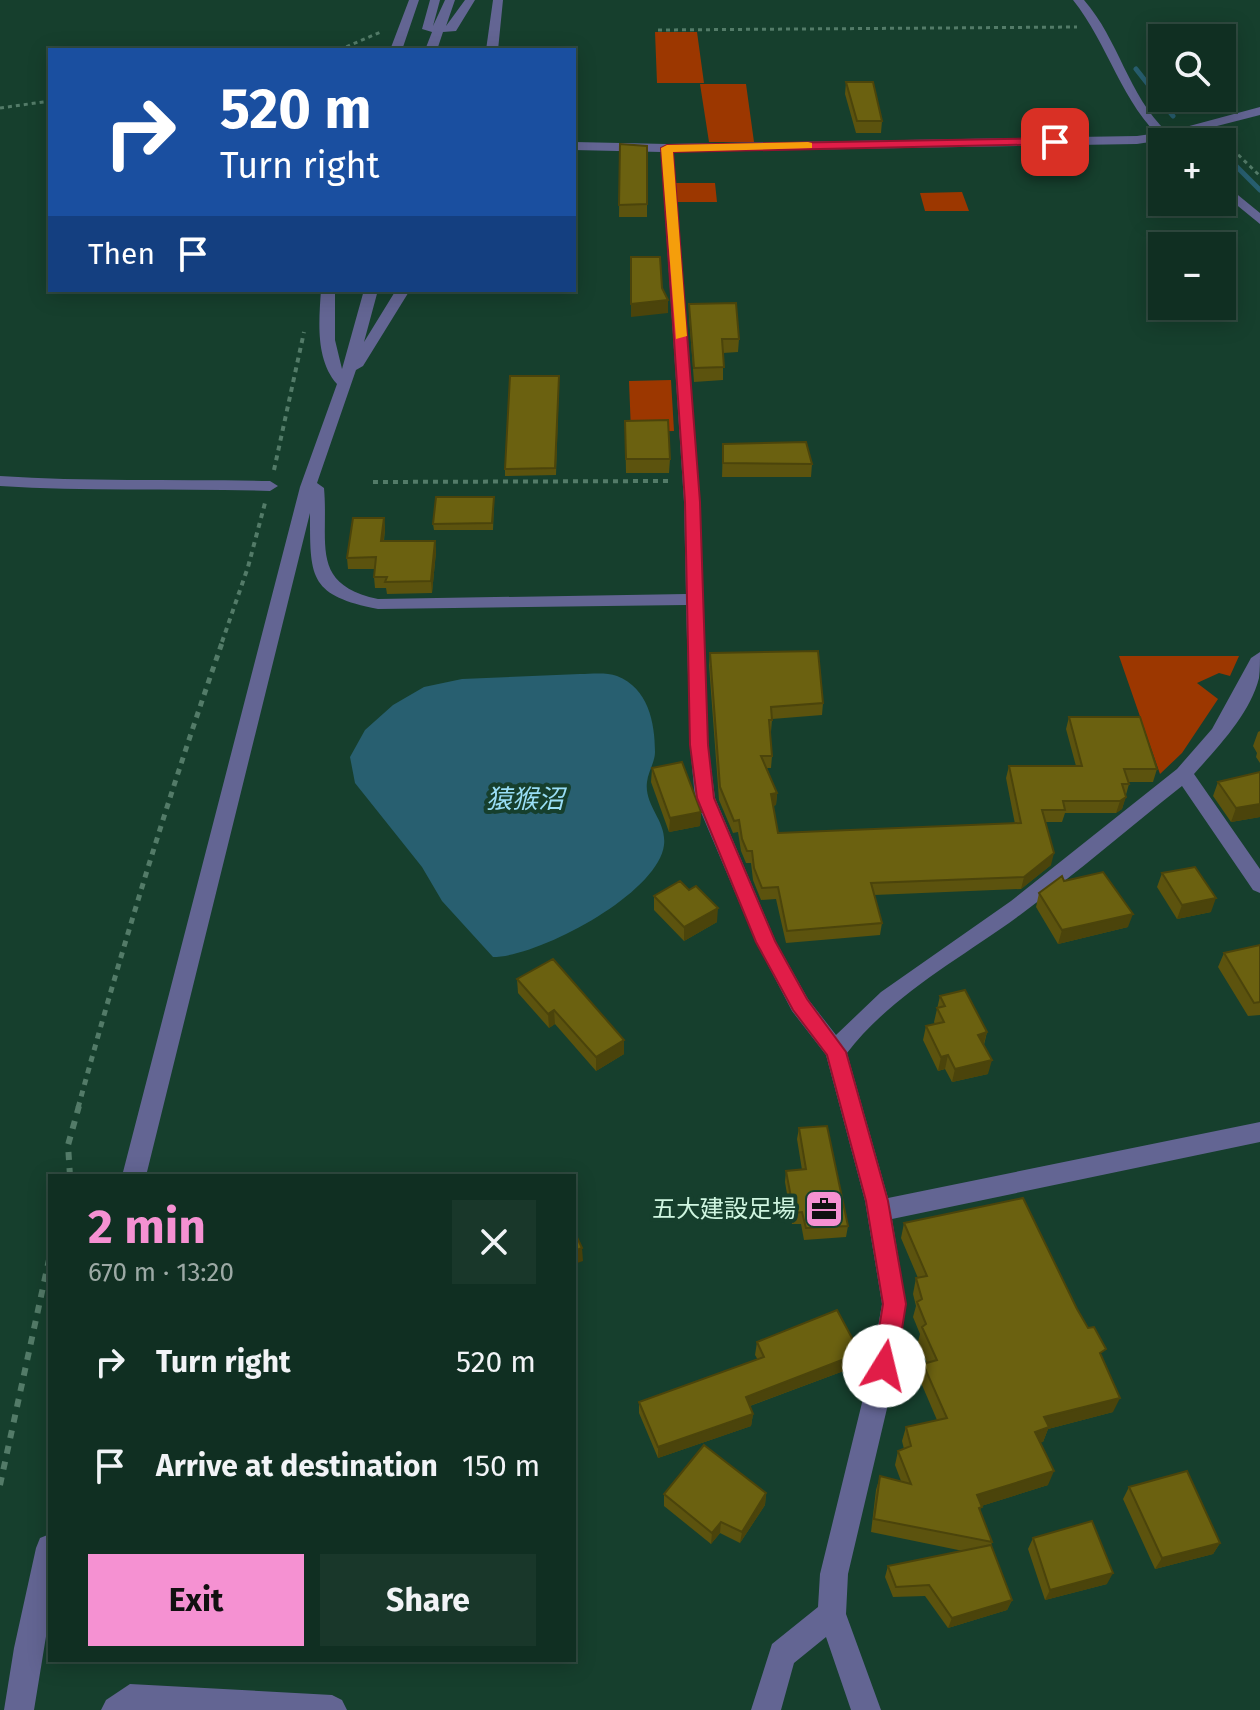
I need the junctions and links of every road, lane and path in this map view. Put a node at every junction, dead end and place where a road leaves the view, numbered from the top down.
1 (414, 0) edge
2 (435, 0) edge
3 (450, 0) edge
4 (470, 0) edge
5 (498, 0) edge
6 (1078, 0) edge
7 (403, 24) junction
8 (1099, 27) junction
9 (439, 29) junction
10 (658, 30) dead end
11 (344, 48) edge
12 (397, 48) edge
13 (432, 48) edge
14 (492, 48) edge
15 (48, 101) edge
16 (0, 108) edge
17 (1260, 111) edge
18 (1158, 128) edge
19 (1205, 128) edge
20 (1148, 140) edge
21 (576, 146) edge
22 (667, 148) junction
23 (1236, 153) edge
24 (1260, 176) edge
25 (1236, 199) edge
26 (1260, 220) edge
27 (370, 292) edge
28 (402, 292) edge
29 (327, 296) edge
30 (345, 383) junction
31 (0, 481) edge
32 (691, 481) junction
33 (373, 482) dead end
34 (270, 486) junction
35 (308, 487) junction
36 (696, 599) junction
37 (1260, 658) edge
38 (1184, 774) junction
39 (1260, 885) edge
40 (836, 1052) junction
41 (1260, 1132) edge
42 (70, 1174) edge
43 (135, 1174) edge
44 (878, 1211) junction
45 (48, 1264) edge
46 (0, 1485) edge
47 (48, 1557) edge
48 (832, 1614) junction
49 (19, 1710) edge
50 (116, 1710) edge
51 (332, 1710) edge
52 (766, 1710) edge
53 (866, 1710) edge

1 - 7 street
2 - 9 street
3 - 9 street
4 - 9 street
5 - 14 street
6 - 8 street
7 - 11 path
7 - 12 street
8 - 10 path
8 - 18 street
9 - 13 street
15 - 16 path
17 - 19 street
20 - 22 street
21 - 22 street
22 - 32 street
23 - 24 path
25 - 26 street
27 - 30 street
28 - 30 street
29 - 30 street
29 - 34 path
30 - 35 street
31 - 34 street
32 - 33 path
32 - 36 street
34 - 42 path
35 - 36 street
35 - 43 street
36 - 40 street
37 - 38 street
38 - 39 street
38 - 40 street
40 - 44 street
41 - 44 street
44 - 48 street
45 - 46 path
47 - 49 street
48 - 52 street
48 - 53 street
50 - 51 street

